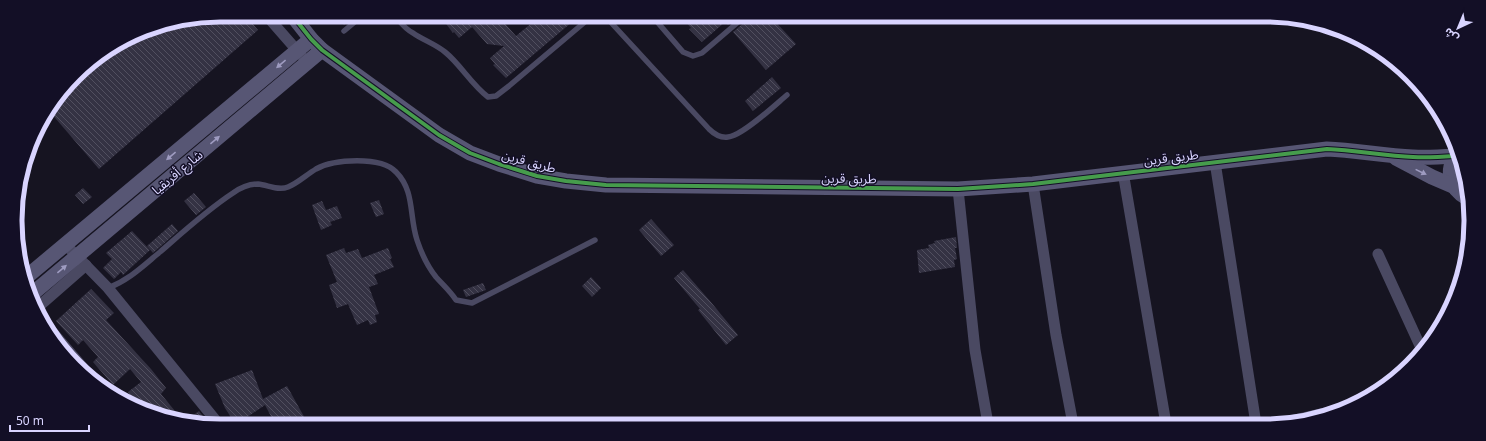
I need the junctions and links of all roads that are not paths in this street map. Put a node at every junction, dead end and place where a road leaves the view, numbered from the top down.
1 (272, 22) edge
2 (298, 22) edge
3 (355, 22) edge
4 (400, 22) edge
5 (585, 22) edge
6 (610, 22) edge
7 (657, 22) edge
8 (738, 22) edge
9 (344, 31) dead end
10 (311, 38) junction
11 (297, 50) junction
12 (322, 50) junction
13 (307, 62) junction
14 (787, 95) dead end
15 (1390, 154) junction
16 (1453, 156) edge
17 (1454, 160) edge
18 (1215, 162) junction
19 (1123, 172) junction
20 (1033, 184) junction
21 (1453, 186) junction
22 (958, 189) junction
23 (1462, 194) edge
24 (595, 240) dead end
25 (65, 244) junction
26 (1378, 254) dead end
27 (82, 261) junction
28 (29, 273) edge
29 (108, 288) junction
30 (36, 292) edge
31 (40, 304) edge
32 (1420, 345) edge
33 (216, 419) edge
34 (987, 419) edge
35 (1072, 419) edge
36 (1165, 419) edge
37 (1255, 419) edge

1 - 11 street
2 - 10 street, طريق قرين
3 - 9 lane
4 - 5 lane
6 - 14 lane
7 - 8 lane
10 - 11 street, شارع أفريقيا
10 - 12 street, طريق قرين
11 - 13 street
11 -> 25 street, شارع أفريقيا
12 - 13 street, شارع أفريقيا
12 - 22 street, طريق قرين
27 -> 13 street, شارع أفريقيا
15 - 16 street, طريق قرين
15 - 18 street, طريق قرين
15 -> 21 street, طريق قرين
17 - 21 street
18 - 19 street, طريق قرين
18 - 37 street
19 - 20 street, طريق قرين
19 - 36 street
20 - 22 street, طريق قرين
20 - 35 street
21 - 23 street, طريق قرين
22 - 34 street
24 - 29 lane
25 - 27 street
25 - 28 street, شارع أفريقيا
26 - 32 street
27 - 29 street
30 -> 27 street, شارع أفريقيا
27 - 31 street
29 - 33 street

